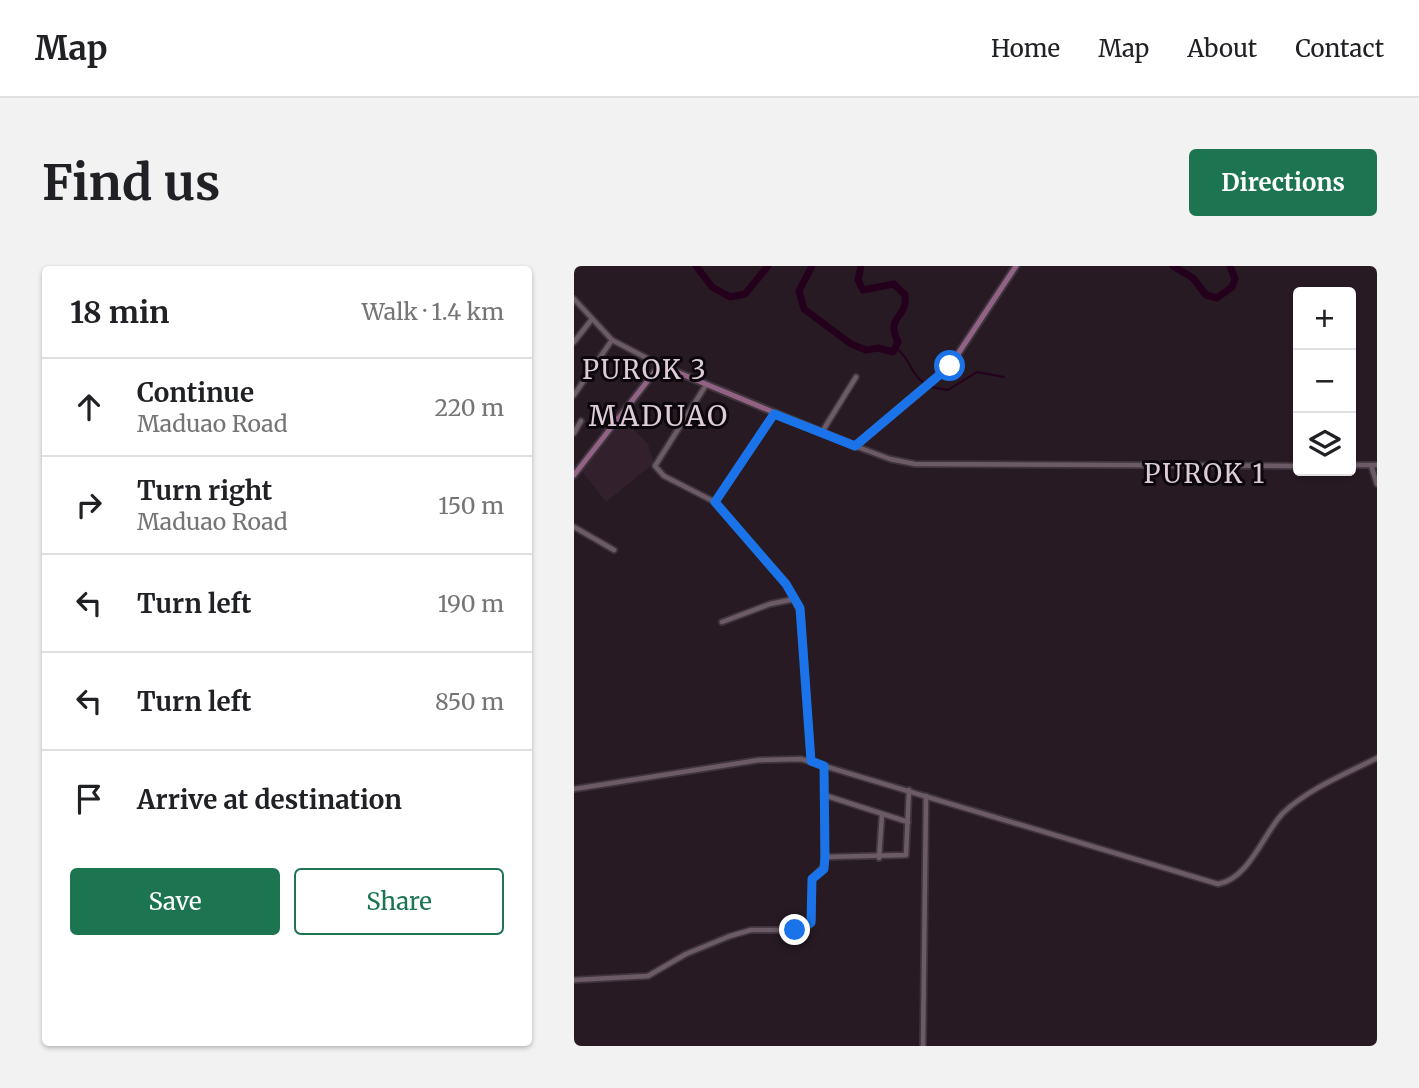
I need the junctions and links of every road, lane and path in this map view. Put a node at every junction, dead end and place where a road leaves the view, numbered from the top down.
1 (1016, 266) edge
2 (574, 299) edge
3 (592, 319) junction
4 (612, 340) junction
5 (574, 342) edge
6 (660, 365) junction
7 (856, 377) dead end
8 (706, 385) junction
9 (574, 395) edge
10 (774, 414) junction
11 (581, 421) dead end
12 (822, 432) junction
13 (574, 433) edge
14 (855, 446) junction
15 (1356, 465) edge
16 (1374, 465) edge
17 (1293, 466) edge
18 (574, 475) edge
19 (1377, 484) edge
20 (715, 502) junction
21 (574, 527) edge
22 (614, 550) dead end
23 (795, 598) junction
24 (722, 622) dead end
25 (1377, 758) edge
26 (811, 761) junction
27 (824, 766) junction
28 (574, 789) edge
29 (909, 790) junction
30 (824, 795) junction
31 (926, 796) junction
32 (882, 814) junction
33 (908, 822) junction
34 (825, 857) junction
35 (879, 858) junction
36 (574, 980) edge
37 (923, 1046) edge

1 - 14 main road
2 - 3 street
3 - 4 street
3 - 5 street
4 - 6 street
4 - 9 street
6 - 8 main road
6 - 18 main road
7 - 12 street
8 - 10 main road
8 - 20 street
10 - 12 main road
10 - 20 street
11 - 13 street
12 - 14 main road
14 - 17 street
15 - 16 street
16 - 19 street
20 - 23 street
21 - 22 street
23 - 24 street
23 - 26 street
25 - 31 street
26 - 27 street
26 - 28 street
27 - 29 street
27 - 30 street
29 - 31 street
29 - 33 street
30 - 32 street
30 - 34 street
31 - 37 street
32 - 33 street
32 - 35 street
33 - 35 street
34 - 35 street
34 - 36 street

